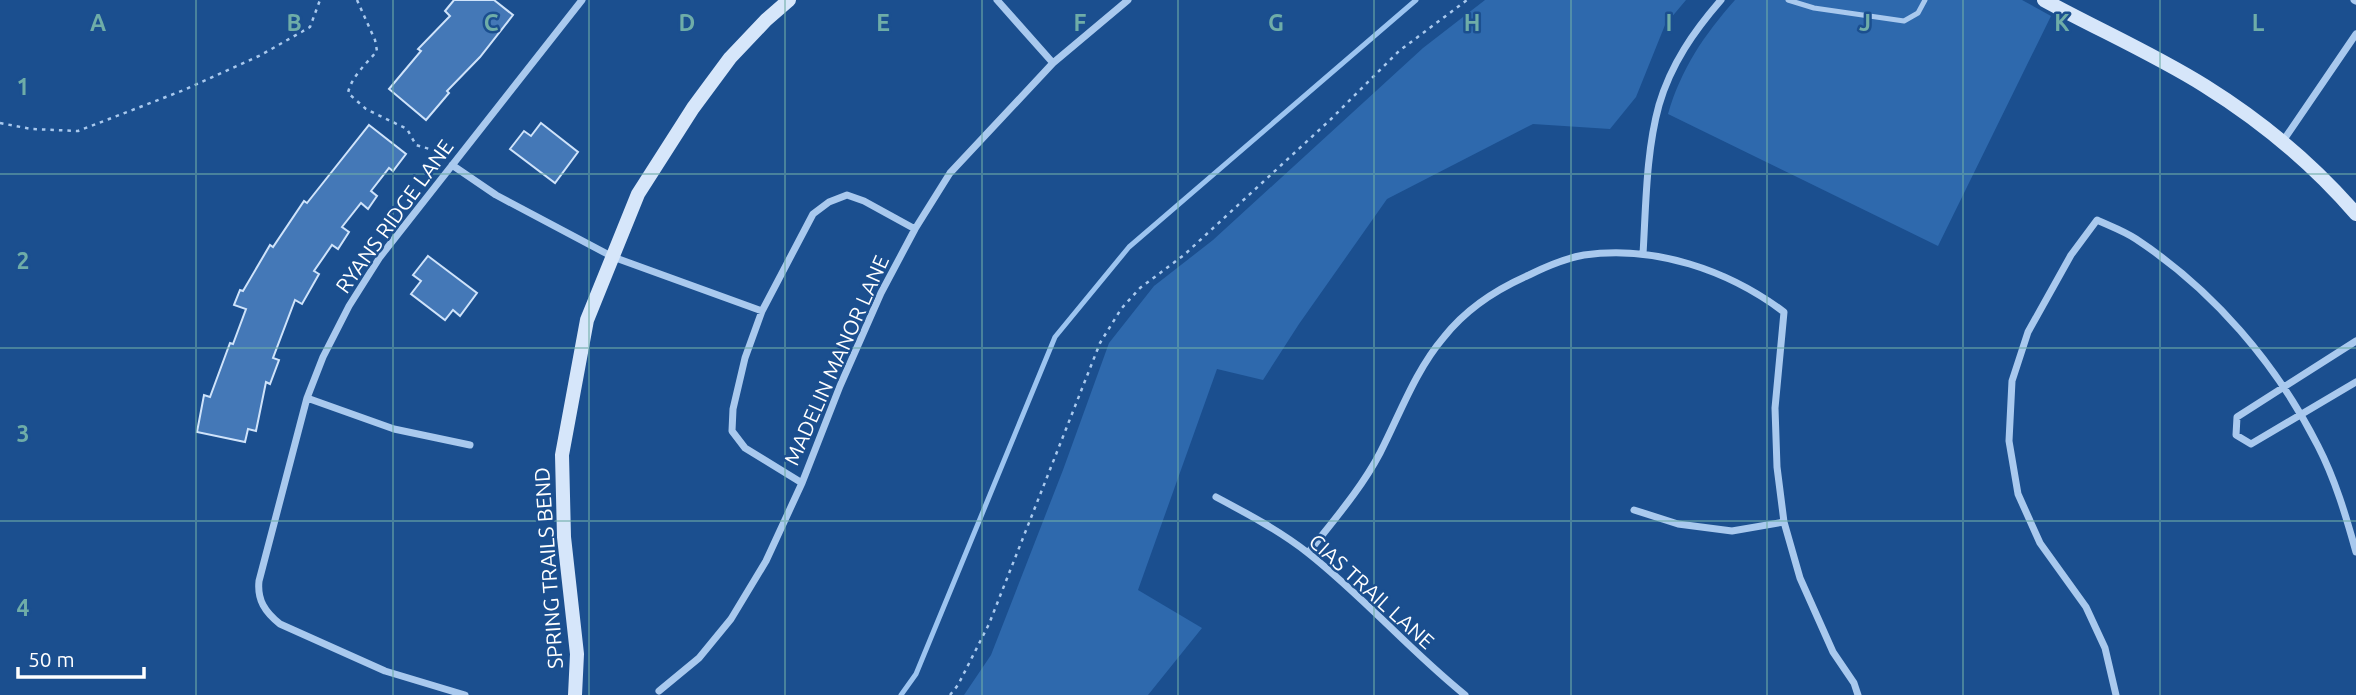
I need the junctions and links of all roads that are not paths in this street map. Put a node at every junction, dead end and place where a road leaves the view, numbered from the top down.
1 (582, 0) edge
2 (789, 0) edge
3 (997, 0) edge
4 (1128, 0) edge
5 (1721, 0) edge
6 (1788, 0) edge
7 (1925, 0) edge
8 (2047, 1) edge
9 (2356, 34) edge
10 (1053, 64) junction
11 (2283, 141) junction
12 (452, 164) junction
13 (2356, 214) edge
14 (915, 229) junction
15 (1643, 254) junction
16 (614, 257) junction
17 (762, 311) junction
18 (2356, 341) edge
19 (2356, 382) edge
20 (2283, 386) junction
21 (307, 398) junction
22 (2302, 415) junction
23 (470, 445) dead end
24 (802, 482) junction
25 (1216, 497) dead end
26 (1634, 510) dead end
27 (1784, 522) junction
28 (2356, 552) edge
29 (1308, 553) junction
30 (659, 691) dead end
31 (465, 695) edge
32 (575, 695) edge
33 (1465, 695) edge
34 (1857, 695) edge
35 (2116, 695) edge

1 - 12 street, RYANS RIDGE LANE
2 - 16 street, SPRING TRAILS BEND
3 - 10 street
4 - 10 street, MADELIN MANOR LANE
5 - 15 street
6 - 7 lane
8 - 11 street
9 - 11 street
10 - 14 street, MADELIN MANOR LANE
11 - 13 street
12 - 16 street
12 - 21 street, RYANS RIDGE LANE
14 - 17 street
14 - 24 street, MADELIN MANOR LANE
15 - 27 street
15 - 29 street
16 - 17 street
16 - 32 street, SPRING TRAILS BEND
17 - 24 street
18 - 20 street
19 - 22 street
20 - 22 street
20 - 22 street
20 - 35 street
21 - 23 street
21 - 31 street, RYANS RIDGE LANE
22 - 28 street
24 - 30 street, MADELIN MANOR LANE
25 - 29 street, CIAS TRAIL LANE
26 - 27 street
27 - 34 street
29 - 33 street, CIAS TRAIL LANE

